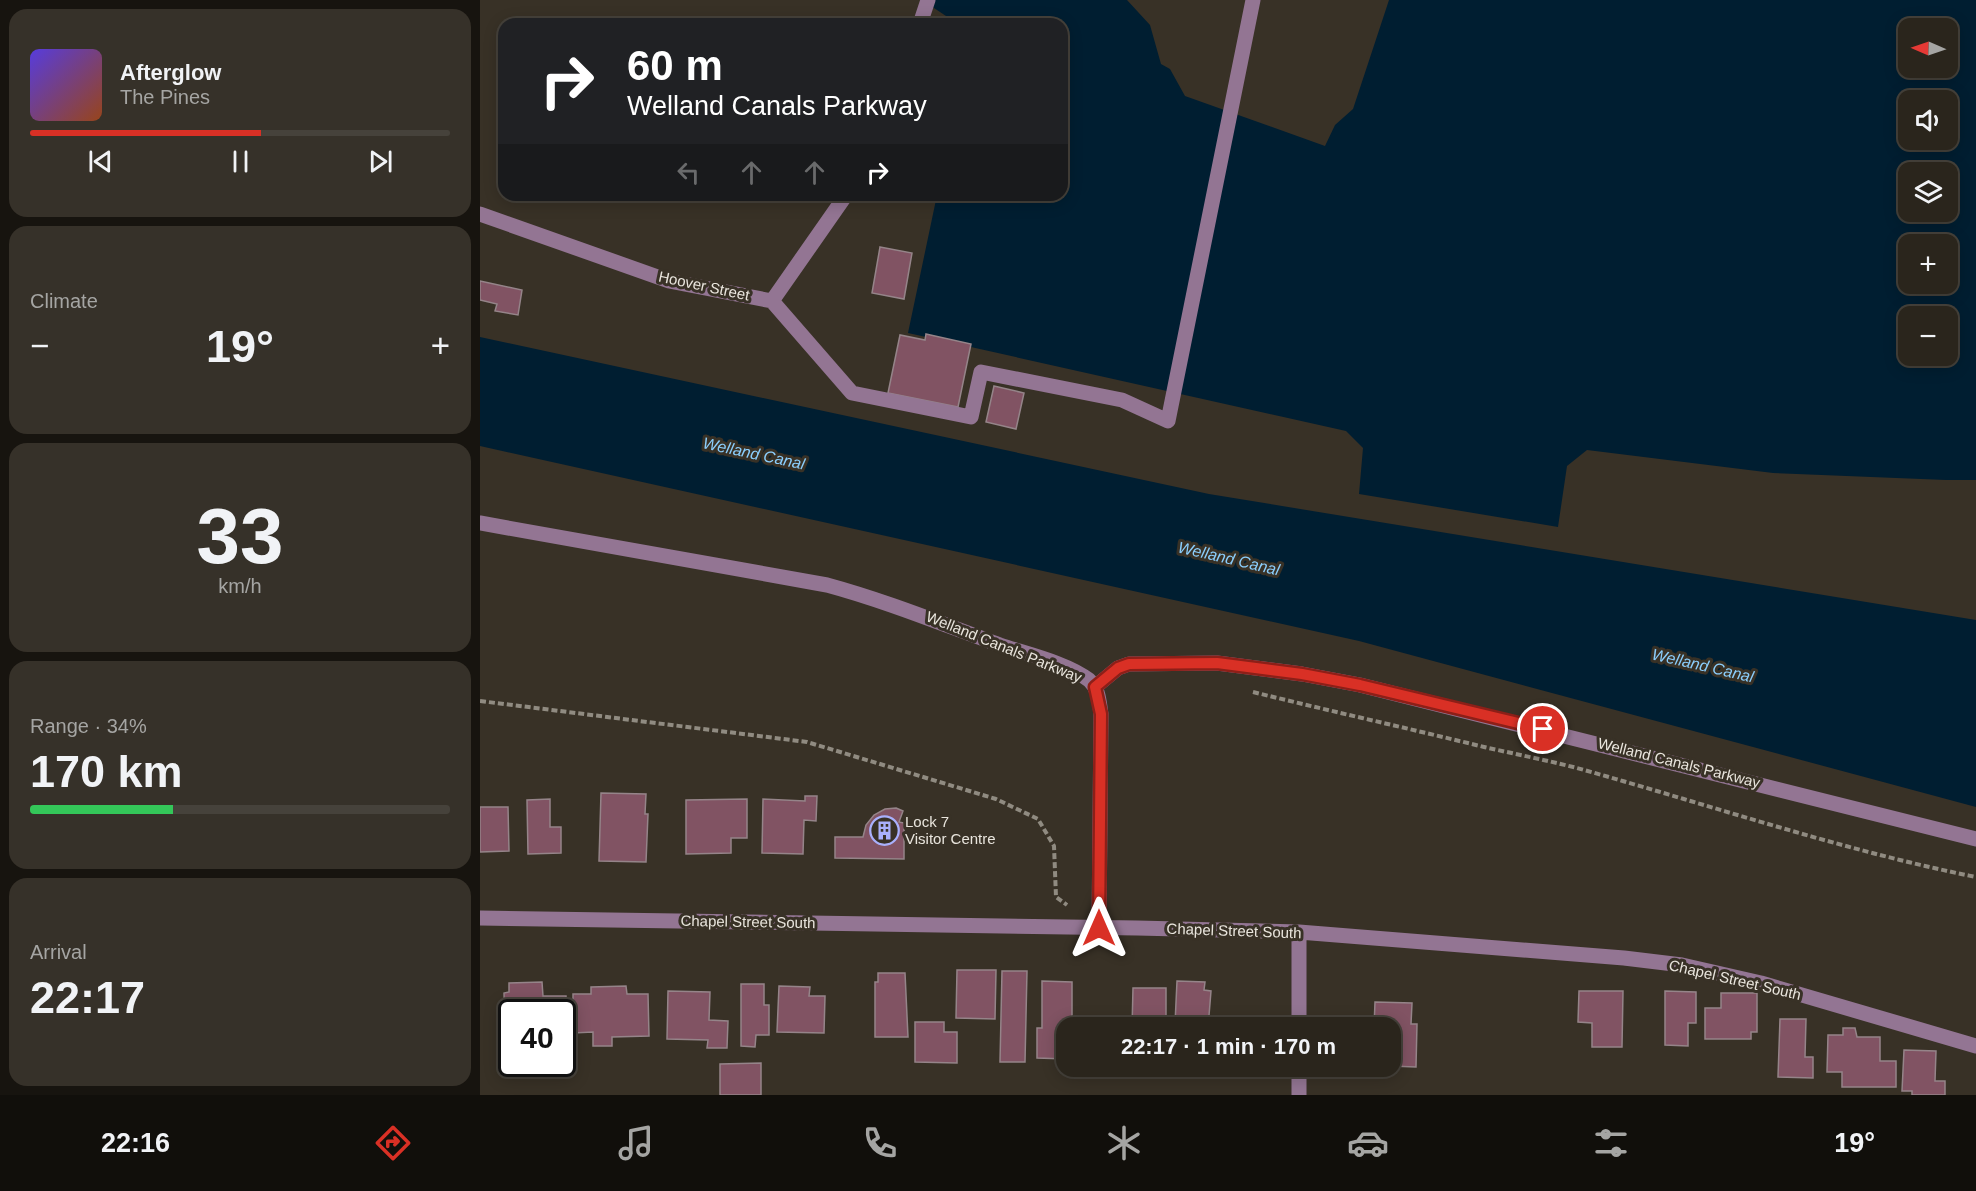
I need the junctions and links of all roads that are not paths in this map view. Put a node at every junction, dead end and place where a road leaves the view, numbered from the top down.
1 (928, 0) edge
2 (1253, 0) edge
3 (922, 18) edge
4 (842, 201) edge
5 (480, 214) edge
6 (772, 301) junction
7 (480, 523) edge
8 (1095, 687) junction
9 (1976, 839) edge
10 (480, 918) edge
11 (1099, 928) junction
12 (1299, 932) junction
13 (1299, 1017) edge
14 (1976, 1046) edge
15 (1299, 1077) edge
16 (1299, 1095) edge

1 - 3 street
2 - 6 street
4 - 6 street
5 - 6 street, Hoover Street
7 - 8 street, Welland Canals Parkway
8 - 9 street, Welland Canals Parkway
8 - 11 street
10 - 11 street, Chapel Street South
11 - 12 street, Chapel Street South
12 - 13 street
12 - 14 street, Chapel Street South
15 - 16 street

